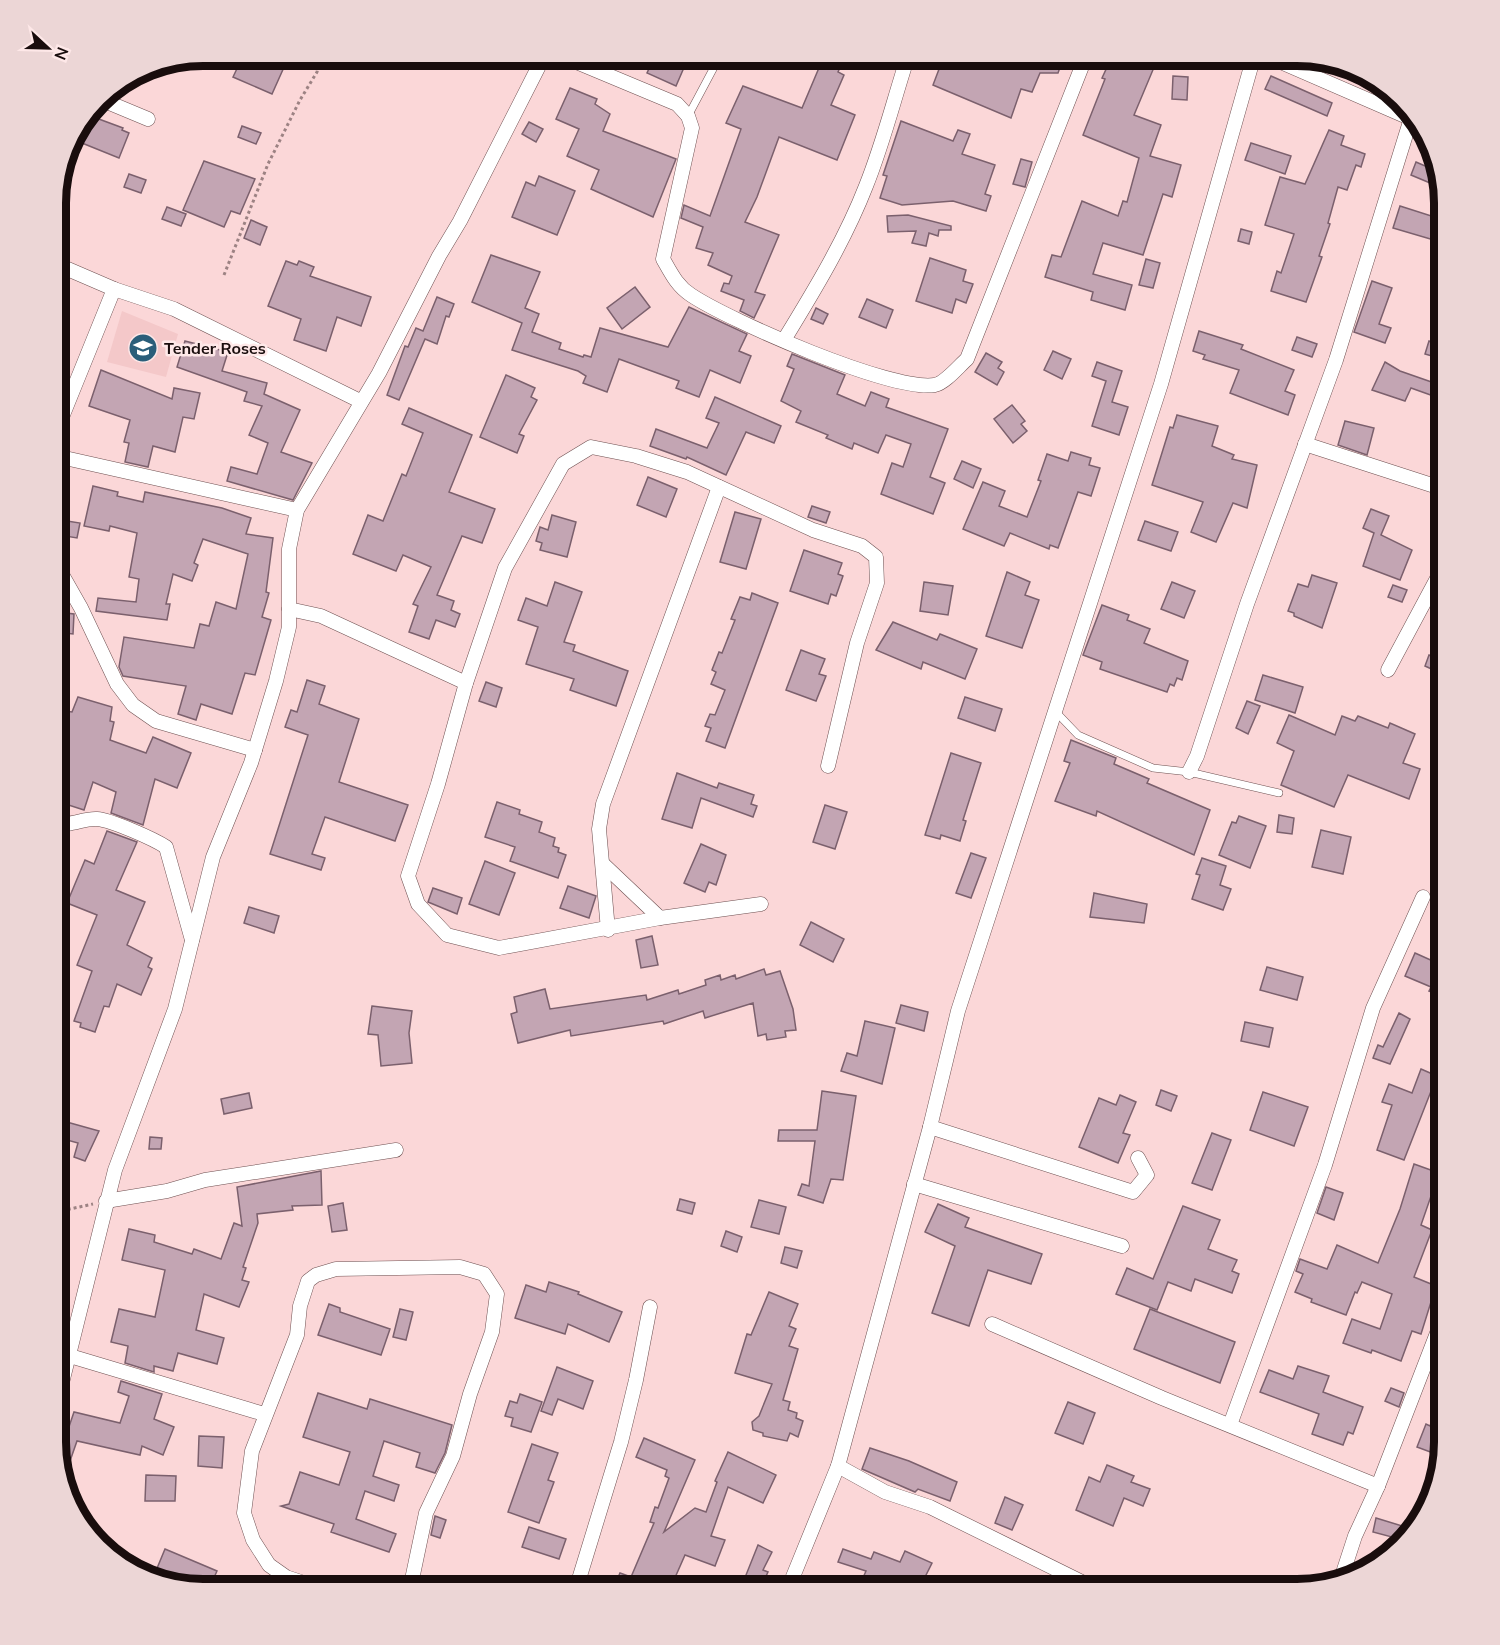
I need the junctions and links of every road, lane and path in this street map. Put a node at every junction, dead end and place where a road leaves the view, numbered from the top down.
1 (318, 66) edge
2 (538, 66) edge
3 (586, 66) edge
4 (715, 66) edge
5 (905, 66) edge
6 (1082, 66) edge
7 (1251, 66) edge
8 (1291, 66) edge
9 (110, 103) edge
10 (1399, 112) edge
11 (688, 116) junction
12 (148, 119) dead end
13 (1411, 127) edge
14 (66, 268) edge
15 (224, 275) dead end
16 (114, 289) junction
17 (784, 340) junction
18 (360, 401) junction
19 (66, 407) edge
20 (1305, 444) junction
21 (66, 458) edge
22 (1434, 486) edge
23 (719, 487) junction
24 (297, 510) junction
25 (66, 582) edge
26 (1434, 584) edge
27 (290, 609) junction
28 (1388, 670) dead end
29 (466, 682) junction
30 (1055, 711) junction
31 (255, 750) junction
32 (828, 766) dead end
33 (1189, 772) junction
34 (1280, 793) dead end
35 (66, 824) edge
36 (604, 865) junction
37 (1423, 897) dead end
38 (761, 904) dead end
39 (660, 918) junction
40 (608, 930) junction
41 (193, 943) junction
42 (930, 1127) junction
43 (396, 1150) dead end
44 (1138, 1158) dead end
45 (914, 1184) junction
46 (106, 1201) junction
47 (66, 1210) edge
48 (1122, 1246) dead end
49 (650, 1307) dead end
50 (992, 1324) dead end
51 (1434, 1341) edge
52 (70, 1356) junction
53 (66, 1371) edge
54 (264, 1414) junction
55 (1230, 1425) junction
56 (838, 1466) junction
57 (1378, 1486) junction
58 (1344, 1571) edge
59 (292, 1579) edge
60 (412, 1579) edge
61 (579, 1579) edge
62 (792, 1579) edge
63 (1074, 1579) edge

1 - 15 path
2 - 18 street
3 - 11 street
4 - 11 lane
5 - 17 street
6 - 17 street
7 - 30 street
8 - 10 street
9 - 12 street
11 - 17 street
13 - 20 street
14 - 16 street
16 - 18 street
16 - 19 street
18 - 24 street
20 - 22 street
20 - 33 street
21 - 24 street
23 - 29 street
23 - 32 street
23 - 36 street
24 - 27 street
25 - 31 street
26 - 28 street
27 - 29 street
27 - 31 street
29 - 40 street
30 - 33 lane
30 - 42 street
31 - 41 street
33 - 34 lane
35 - 41 street
36 - 39 street
36 - 40 street
37 - 55 street
38 - 39 street
39 - 40 street
41 - 46 street
42 - 44 street
42 - 45 street
43 - 46 street
45 - 48 street
45 - 56 street
46 - 47 path
46 - 52 street
49 - 61 street
50 - 55 street
51 - 57 street
52 - 53 street
52 - 54 street
54 - 59 street
54 - 60 street
55 - 57 street
56 - 62 street
56 - 63 street
57 - 58 street

